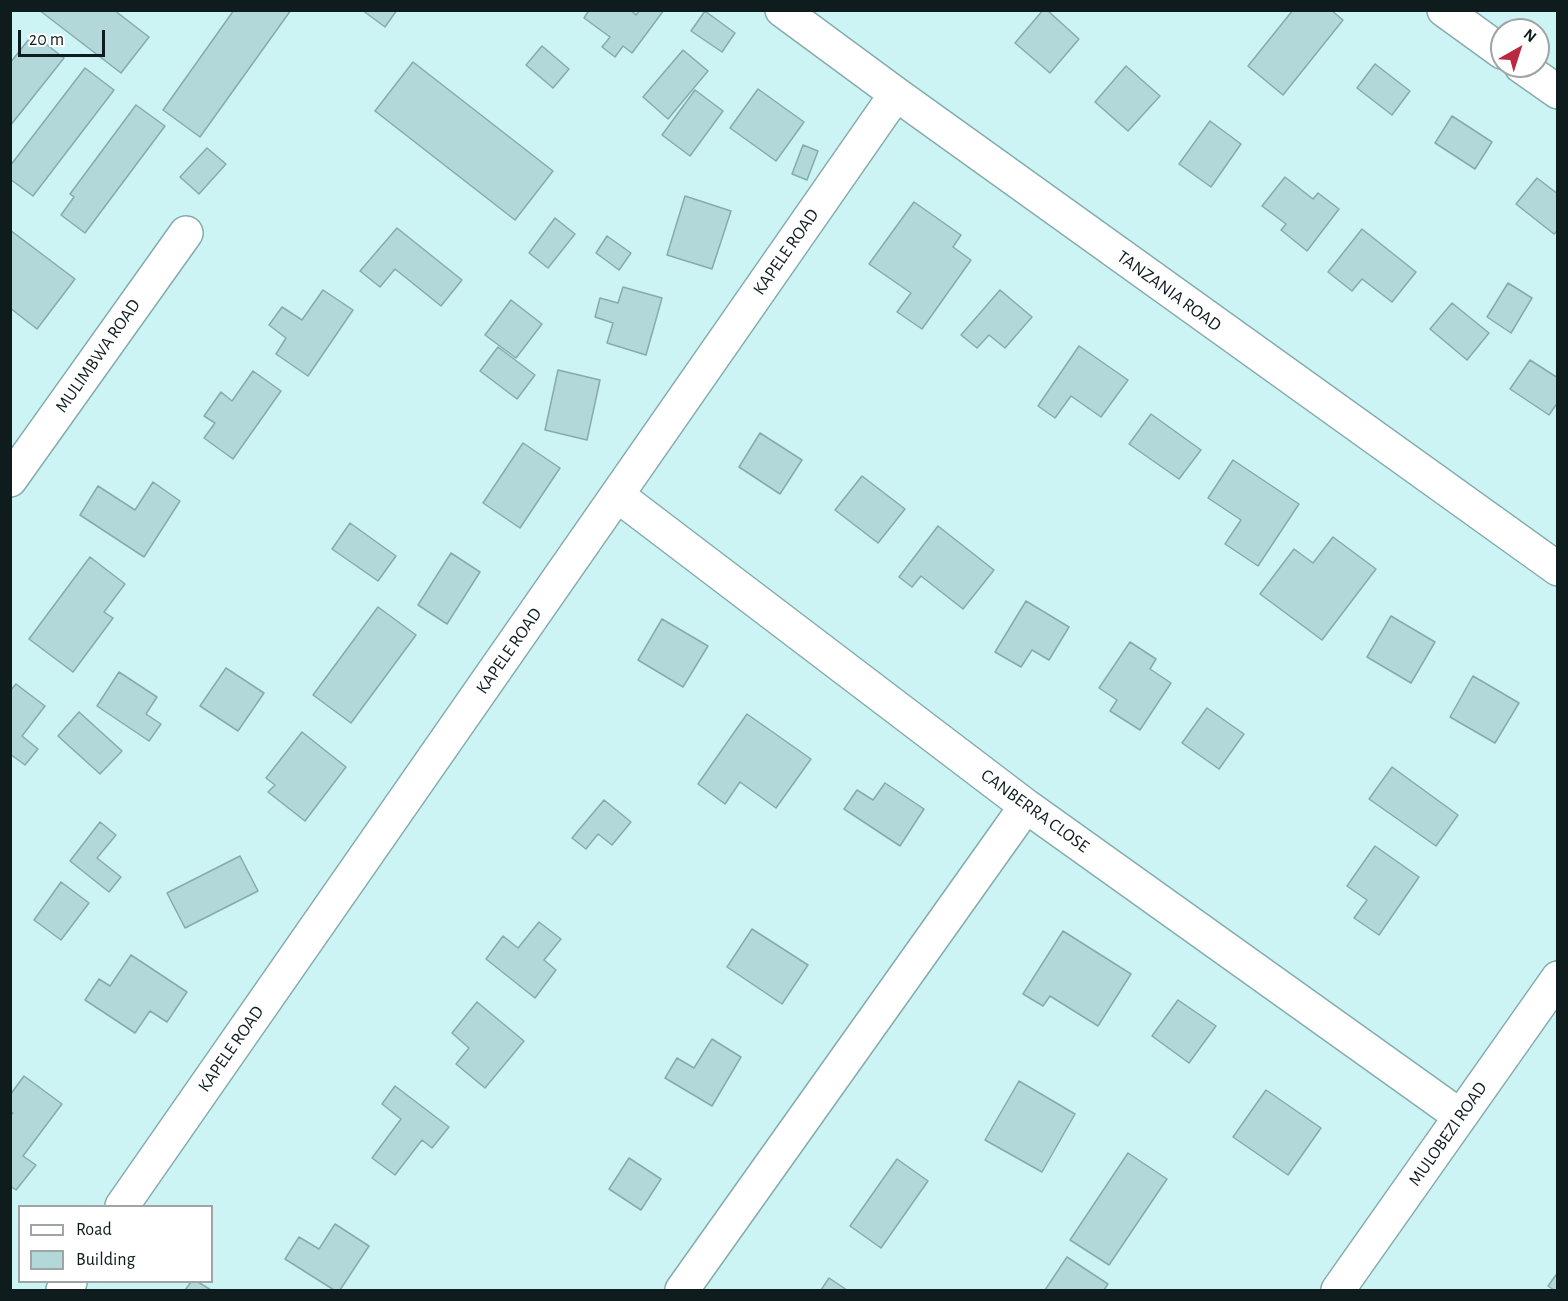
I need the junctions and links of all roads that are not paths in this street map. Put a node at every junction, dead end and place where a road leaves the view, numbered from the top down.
1 (782, 10) edge
2 (1444, 10) edge
3 (1490, 43) edge
4 (1538, 78) edge
5 (1557, 92) edge
6 (896, 94) junction
7 (186, 233) dead end
8 (10, 480) edge
9 (617, 495) junction
10 (1557, 569) edge
11 (1026, 806) junction
12 (1557, 978) edge
13 (1460, 1116) junction
14 (123, 1205) edge
15 (682, 1290) edge
16 (1338, 1290) edge

1 - 6 street, TANZANIA ROAD
2 - 3 street
4 - 5 street
6 - 9 street, KAPELE ROAD
6 - 10 street, TANZANIA ROAD
7 - 8 street, MULIMBWA ROAD
9 - 11 street, CANBERRA CLOSE
9 - 14 street, KAPELE ROAD
11 - 13 street, CANBERRA CLOSE
11 - 15 street
12 - 13 street, MULOBEZI ROAD
13 - 16 street, MULOBEZI ROAD

